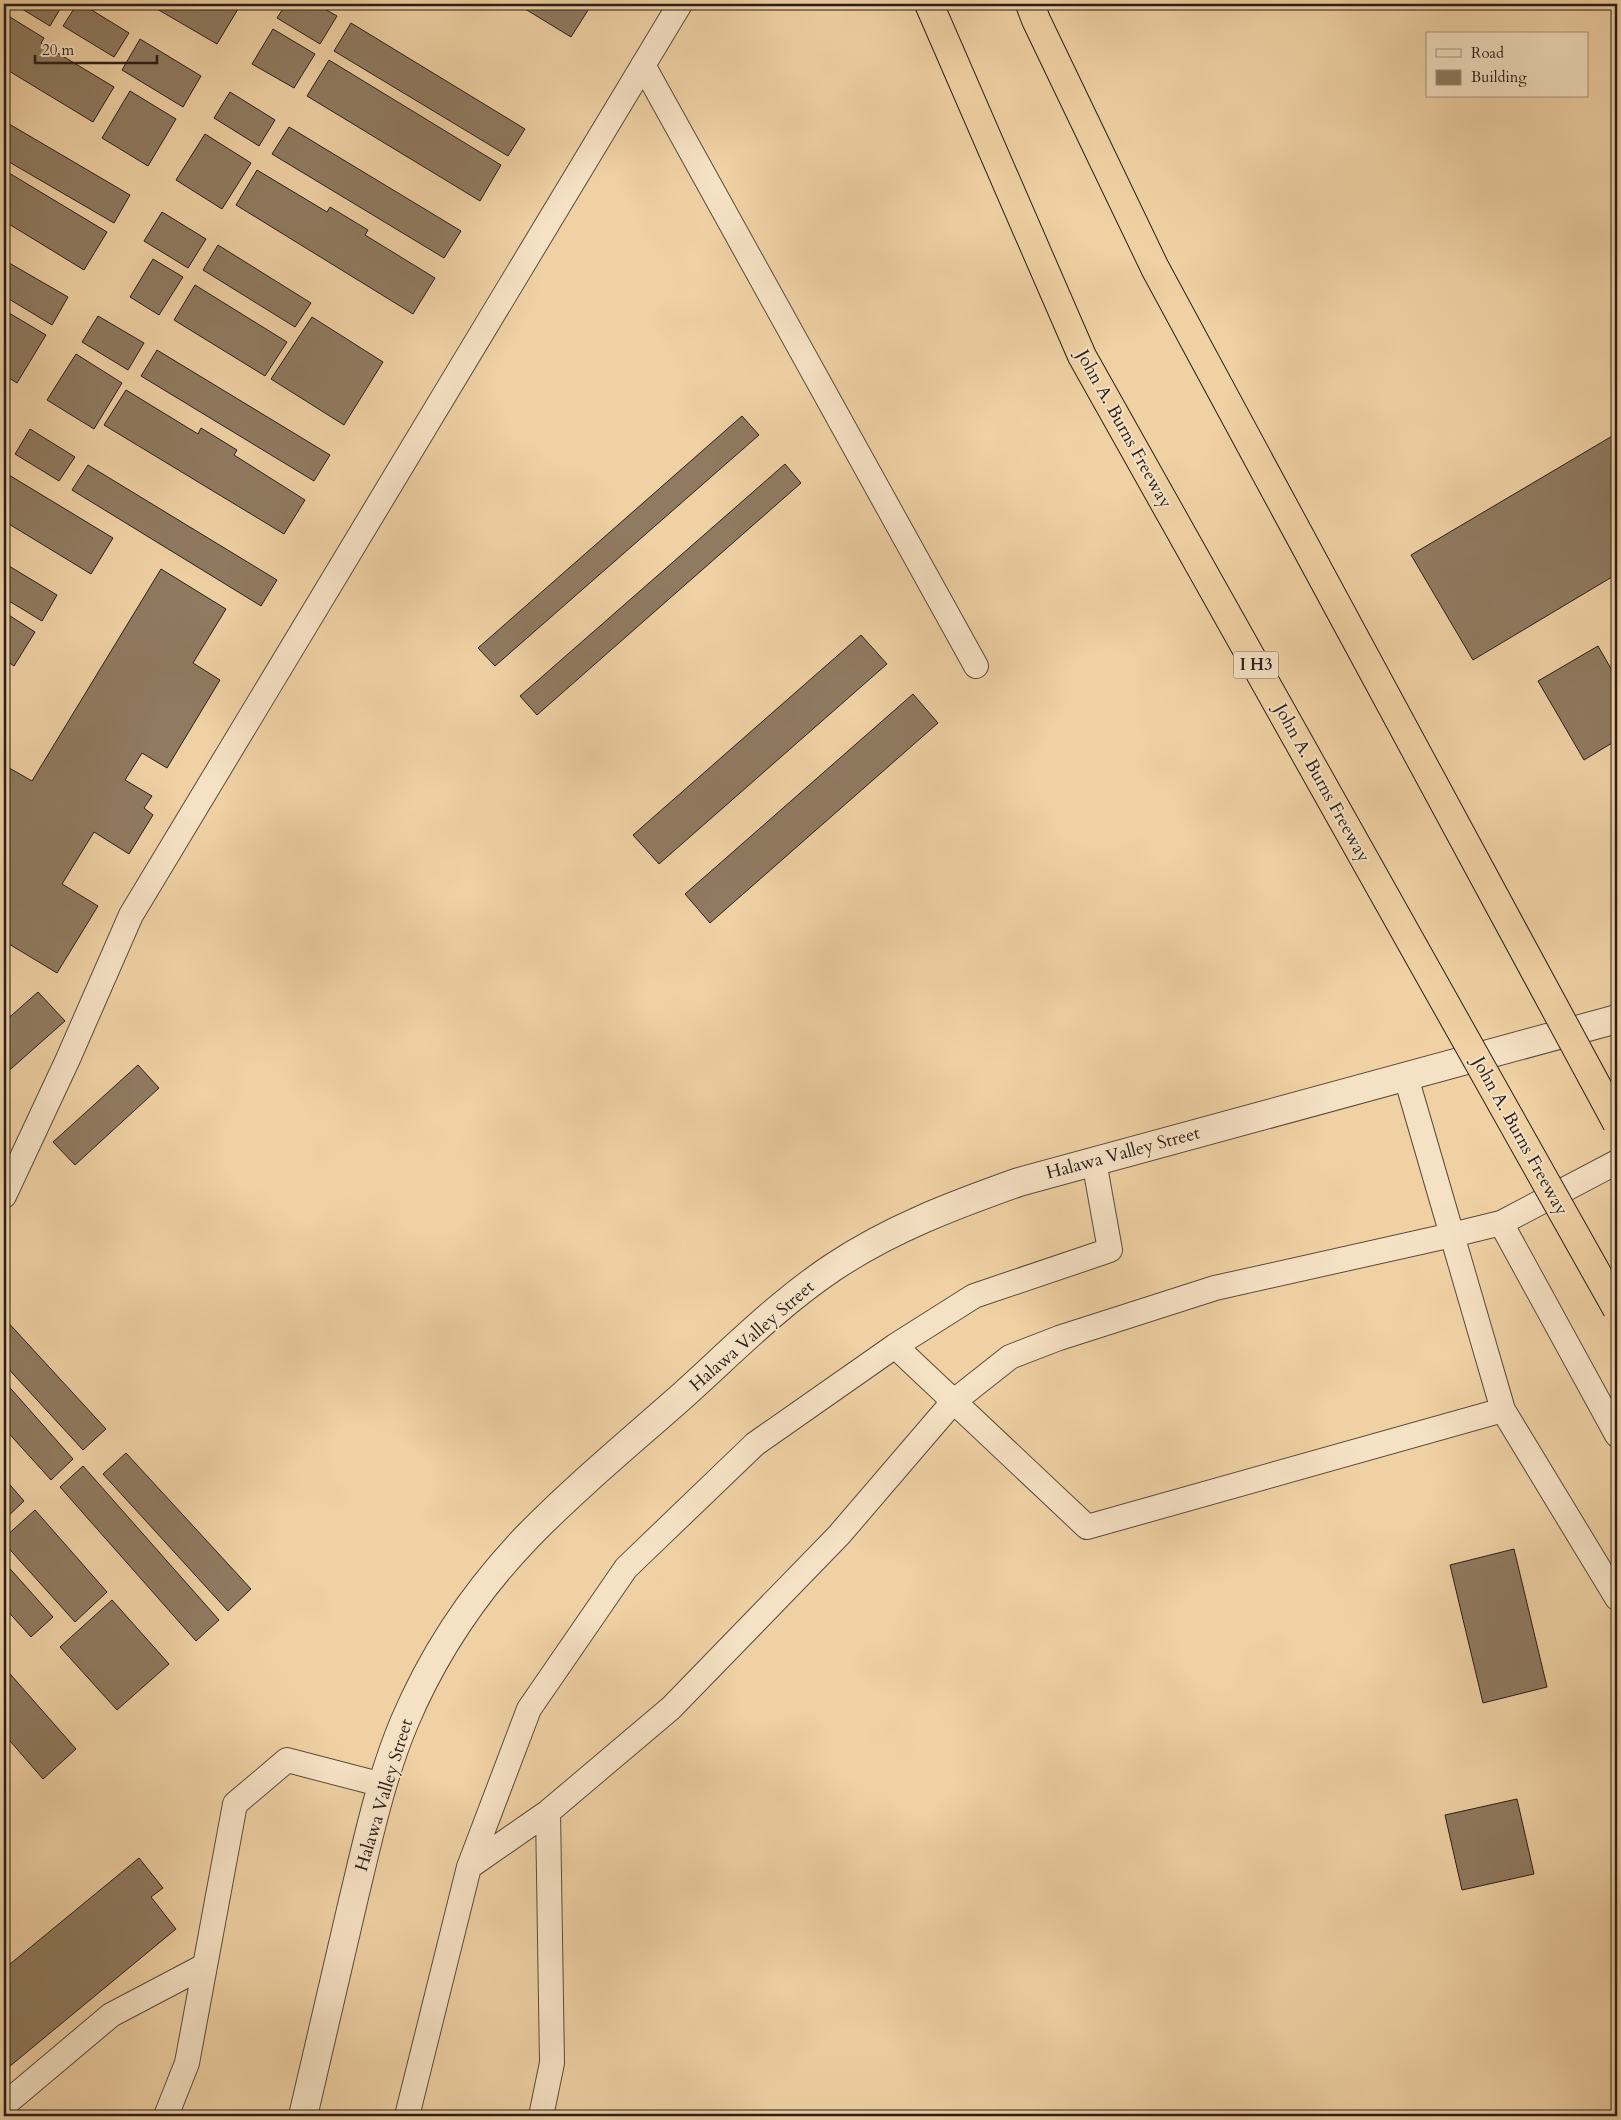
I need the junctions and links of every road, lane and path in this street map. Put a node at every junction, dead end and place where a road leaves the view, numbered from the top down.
1 (680, 4) edge
2 (929, 4) edge
3 (1030, 4) edge
4 (643, 65) junction
5 (976, 666) dead end
6 (1617, 1019) edge
7 (1406, 1077) junction
8 (1617, 1123) edge
9 (1094, 1161) junction
10 (1617, 1162) edge
11 (4, 1196) edge
12 (1501, 1223) junction
13 (1452, 1235) junction
14 (1617, 1309) edge
15 (895, 1346) junction
16 (953, 1402) junction
17 (1503, 1410) junction
18 (1617, 1435) edge
19 (1617, 1598) edge
20 (383, 1785) junction
21 (548, 1812) junction
22 (469, 1867) junction
23 (204, 1966) junction
24 (4, 2105) edge
25 (166, 2116) edge
26 (302, 2116) edge
27 (407, 2116) edge
28 (541, 2116) edge

1 - 4 lane
2 - 14 highway, John A. Burns Freeway / I H3, bridge
3 - 8 highway, bridge
4 - 5 lane
4 - 11 lane
6 - 7 street, Halawa Valley Street
7 - 9 street, Halawa Valley Street
7 - 13 lane
9 - 15 lane
9 - 20 street, Halawa Valley Street
10 - 12 lane
12 - 13 lane
12 - 18 lane
13 - 16 lane
13 - 17 lane
15 - 16 lane
15 - 22 lane
16 - 17 lane
16 - 21 lane
17 - 19 lane
20 - 23 lane
20 - 26 street, Halawa Valley Street
21 - 22 lane
21 - 28 lane
22 - 27 lane
23 - 24 lane
23 - 25 lane

